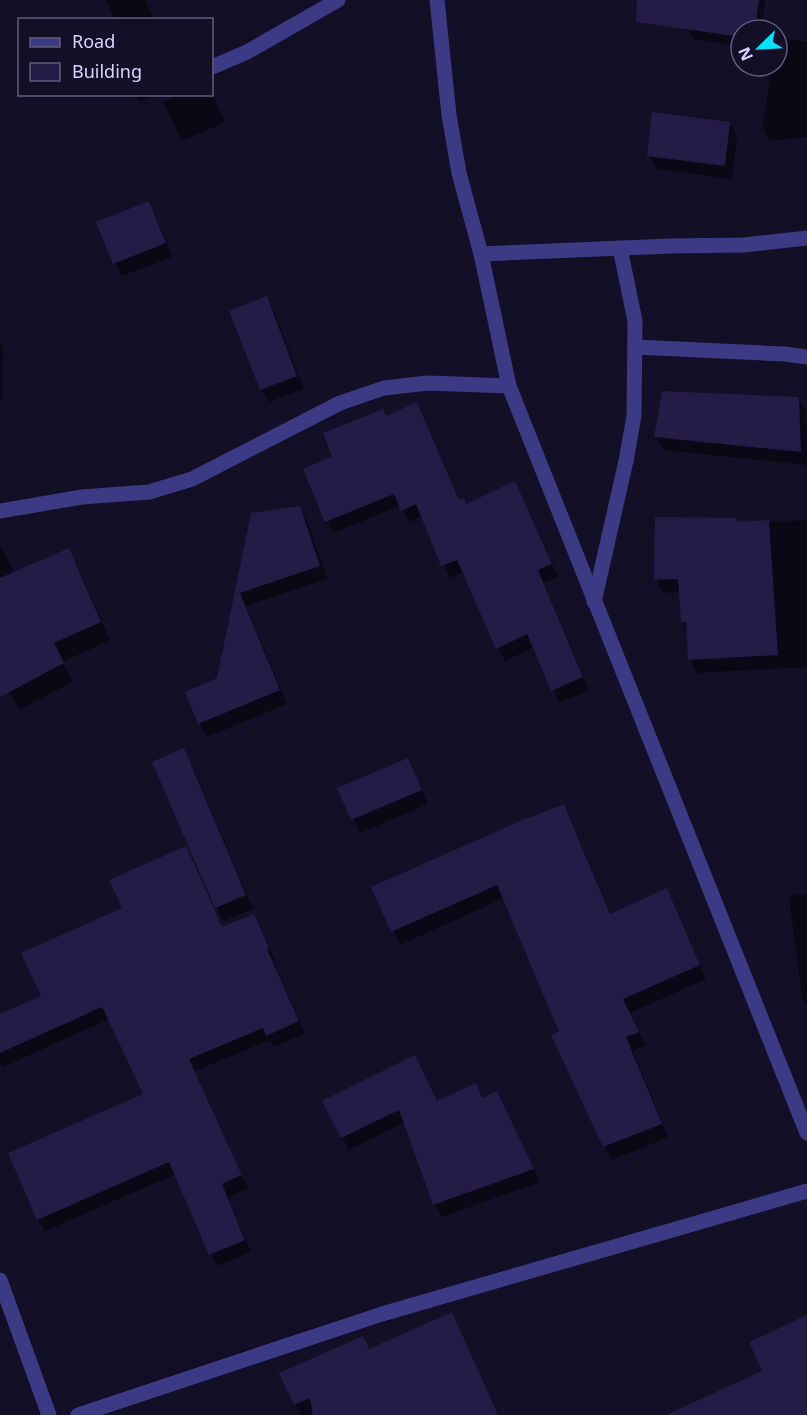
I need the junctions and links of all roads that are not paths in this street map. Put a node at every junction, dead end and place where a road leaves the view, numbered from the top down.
1 (338, 0) edge
2 (437, 0) edge
3 (213, 68) edge
4 (807, 238) edge
5 (620, 248) junction
6 (481, 254) junction
7 (635, 346) junction
8 (807, 357) edge
9 (509, 386) junction
10 (0, 510) edge
11 (594, 602) junction
12 (807, 1133) edge
13 (807, 1191) edge
14 (0, 1280) edge
15 (50, 1415) edge
16 (78, 1415) edge

1 - 3 street
2 - 6 street
4 - 5 street
5 - 6 street
5 - 7 street
6 - 9 street
7 - 8 street
7 - 11 street
9 - 10 street
9 - 11 street
11 - 12 street
13 - 16 street
14 - 15 street

